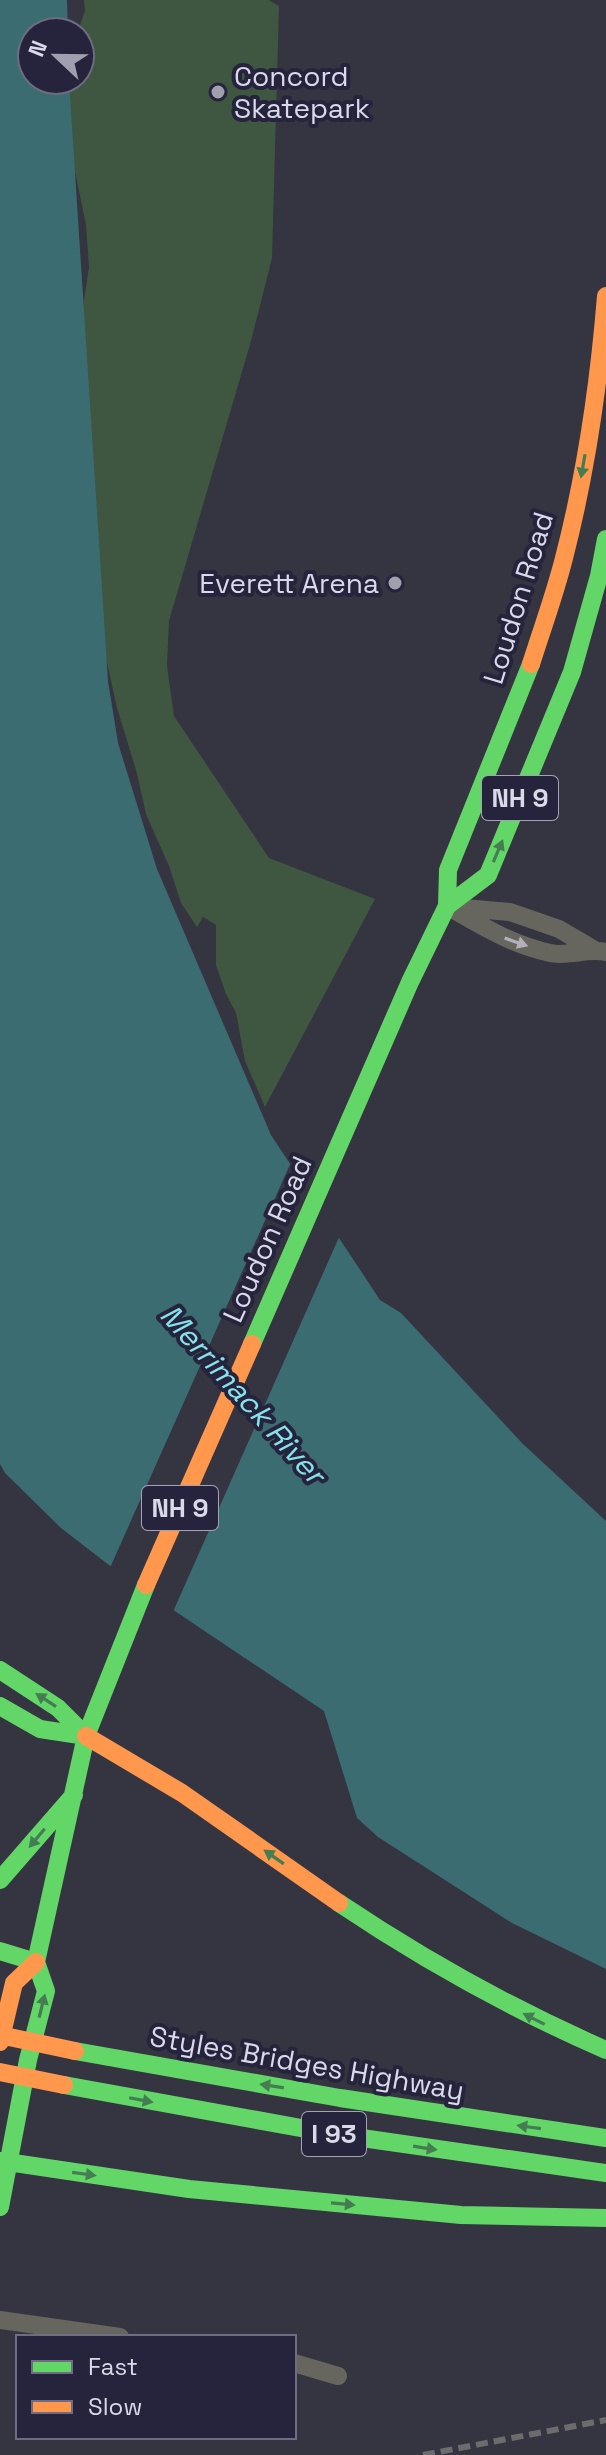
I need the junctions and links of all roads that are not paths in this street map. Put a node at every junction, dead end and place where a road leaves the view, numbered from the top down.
1 (606, 296) edge
2 (603, 360) edge
3 (601, 389) edge
4 (606, 539) edge
5 (447, 906) junction
6 (599, 951) edge
7 (0, 1670) edge
8 (0, 1706) edge
9 (86, 1736) junction
10 (74, 1795) junction
11 (0, 1880) edge
12 (0, 1951) edge
13 (36, 1962) junction
14 (0, 2035) edge
15 (0, 2042) edge
16 (606, 2050) edge
17 (0, 2072) edge
18 (606, 2138) edge
19 (4, 2162) edge
20 (606, 2173) edge
21 (0, 2207) edge
22 (606, 2218) edge
23 (0, 2320) edge
24 (106, 2335) edge
25 (296, 2364) edge
26 (338, 2376) dead end

1 - 2 main road, Loudon Road / NH 9
2 - 3 main road, Loudon Road / NH 9
3 -> 5 main road, Loudon Road / NH 9
5 -> 4 main road, Loudon Road / NH 9
5 - 6 street
5 -> 6 street
5 - 9 main road, Loudon Road / NH 9
9 -> 7 main road
8 - 9 main road
9 - 10 main road, Loudon Road / NH 9
16 -> 9 main road
10 -> 11 main road
10 - 13 main road, Loudon Road / NH 9
12 - 13 main road
13 - 15 main road, Loudon Road / NH 9
19 -> 13 main road, Loudon Road / NH 9
18 -> 14 main road, Styles Bridges Highway / I 93, bridge
17 -> 20 main road, I 93, bridge
19 - 21 main road, Loudon Road / NH 9
19 -> 22 main road
23 - 24 street
25 - 26 street

